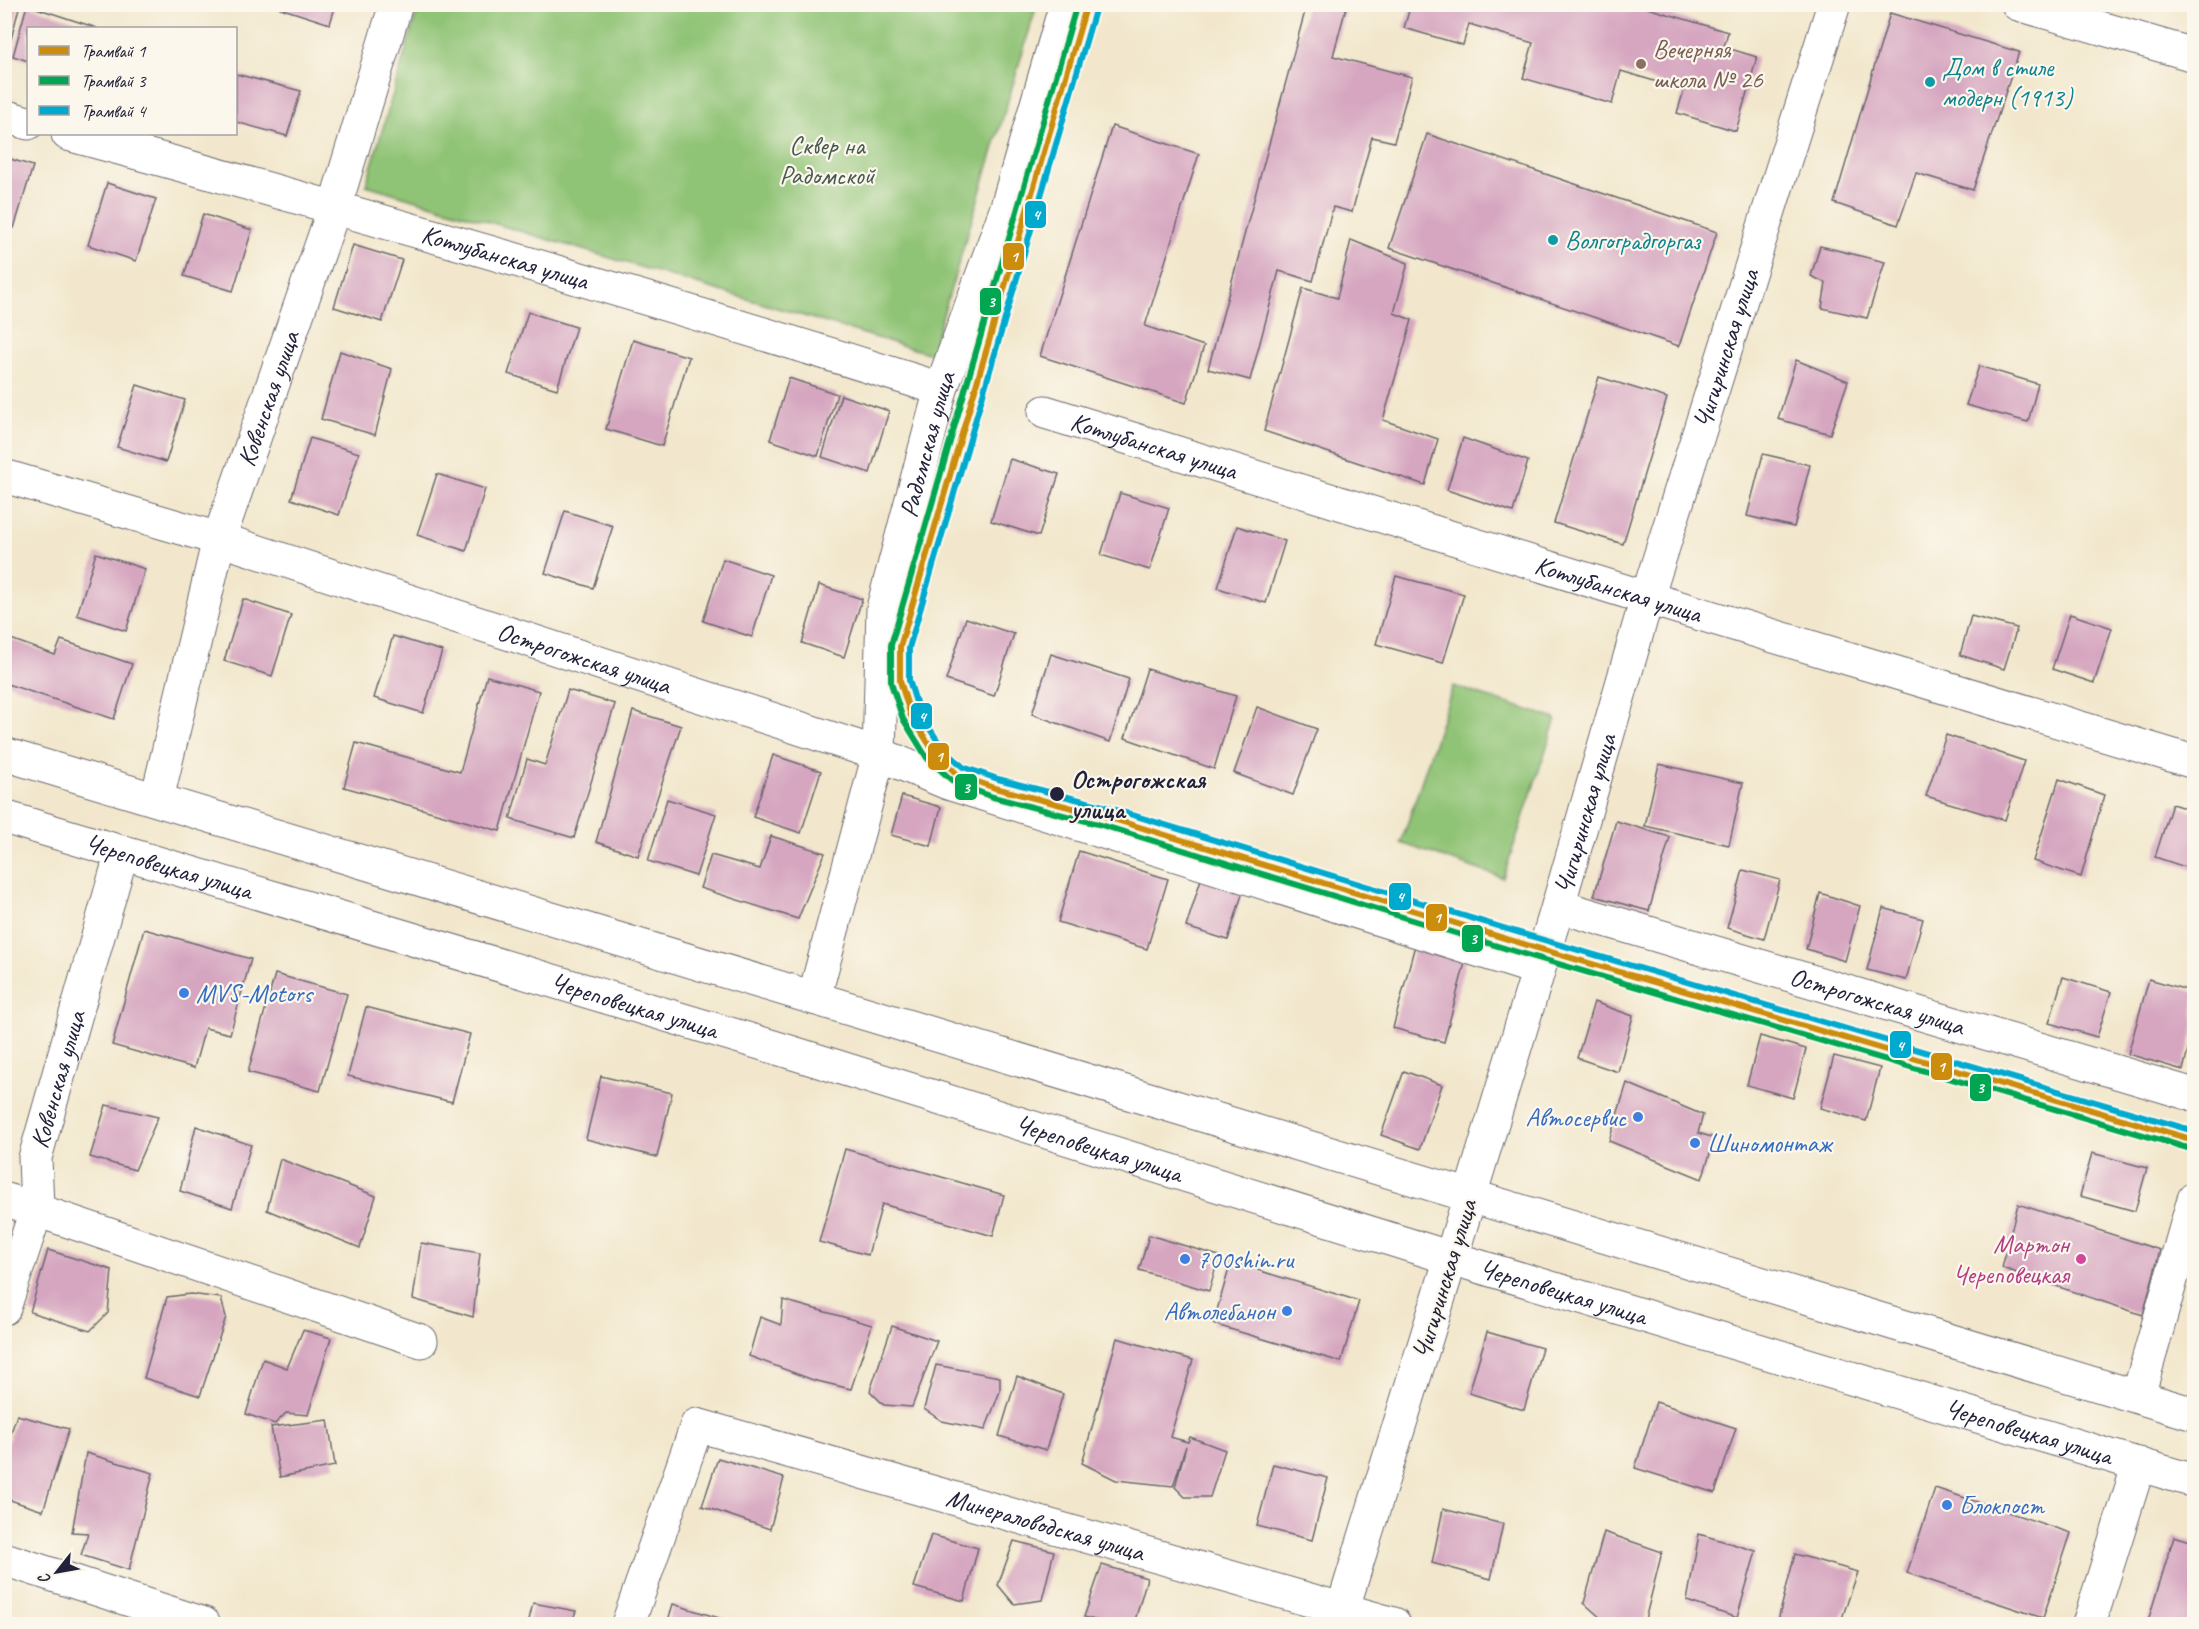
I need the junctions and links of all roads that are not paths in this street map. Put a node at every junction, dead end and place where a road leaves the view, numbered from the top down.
1 (396, 4) edge
2 (1066, 4) edge
3 (1834, 4) edge
4 (2018, 4) edge
5 (2194, 55) edge
6 (4, 116) edge
7 (27, 123) edge
8 (72, 135) edge
9 (335, 206) junction
10 (941, 389) junction
11 (1045, 412) dead end
12 (4, 476) edge
13 (219, 539) junction
14 (1647, 598) junction
15 (4, 753) edge
16 (879, 754) junction
17 (2194, 762) edge
18 (157, 799) junction
19 (4, 817) edge
20 (122, 852) junction
21 (1558, 906) junction
22 (1538, 969) junction
23 (814, 998) junction
24 (2194, 1095) edge
25 (1470, 1196) junction
26 (4, 1199) edge
27 (2194, 1199) edge
28 (37, 1208) junction
29 (1451, 1258) junction
30 (4, 1308) edge
31 (421, 1341) dead end
32 (2138, 1396) junction
33 (2194, 1414) edge
34 (2139, 1464) junction
35 (2194, 1481) edge
36 (4, 1559) edge
37 (1341, 1617) edge
38 (204, 1624) edge
39 (628, 1624) edge
40 (1394, 1624) edge
41 (2089, 1624) edge

1 - 9 main road, Ковенская улица
2 - 10 main road, Радомская улица
3 - 14 main road, Чигиринская улица
4 - 5 main road
6 - 7 main road
8 - 9 main road, Котлубанская улица
9 - 10 main road, Котлубанская улица
9 - 13 main road, Ковенская улица
10 - 16 main road, Радомская улица
11 - 14 main road, Котлубанская улица
12 - 13 main road, Острогожская улица
13 - 16 main road, Острогожская улица
13 - 18 main road, Ковенская улица
14 - 17 main road, Котлубанская улица
14 - 21 main road, Чигиринская улица
15 - 18 main road
16 - 22 main road, Острогожская улица
16 - 23 main road, Радомская улица
18 - 23 main road
19 - 20 main road, Череповецкая улица
20 - 28 main road, Ковенская улица
20 - 29 main road, Череповецкая улица
21 - 22 main road, Чигиринская улица
21 - 24 main road, Острогожская улица
22 - 25 main road, Чигиринская улица
23 - 25 main road
25 - 29 main road, Чигиринская улица
25 - 32 main road
26 - 28 main road
27 - 32 main road
28 - 30 main road, Ковенская улица
28 - 31 main road
29 - 34 main road, Череповецкая улица
29 - 37 main road, Чигиринская улица
32 - 33 main road
34 - 35 main road, Череповецкая улица
34 - 41 main road
36 - 38 main road
37 - 39 main road, Минераловодская улица
37 - 40 main road, Минераловодская улица

